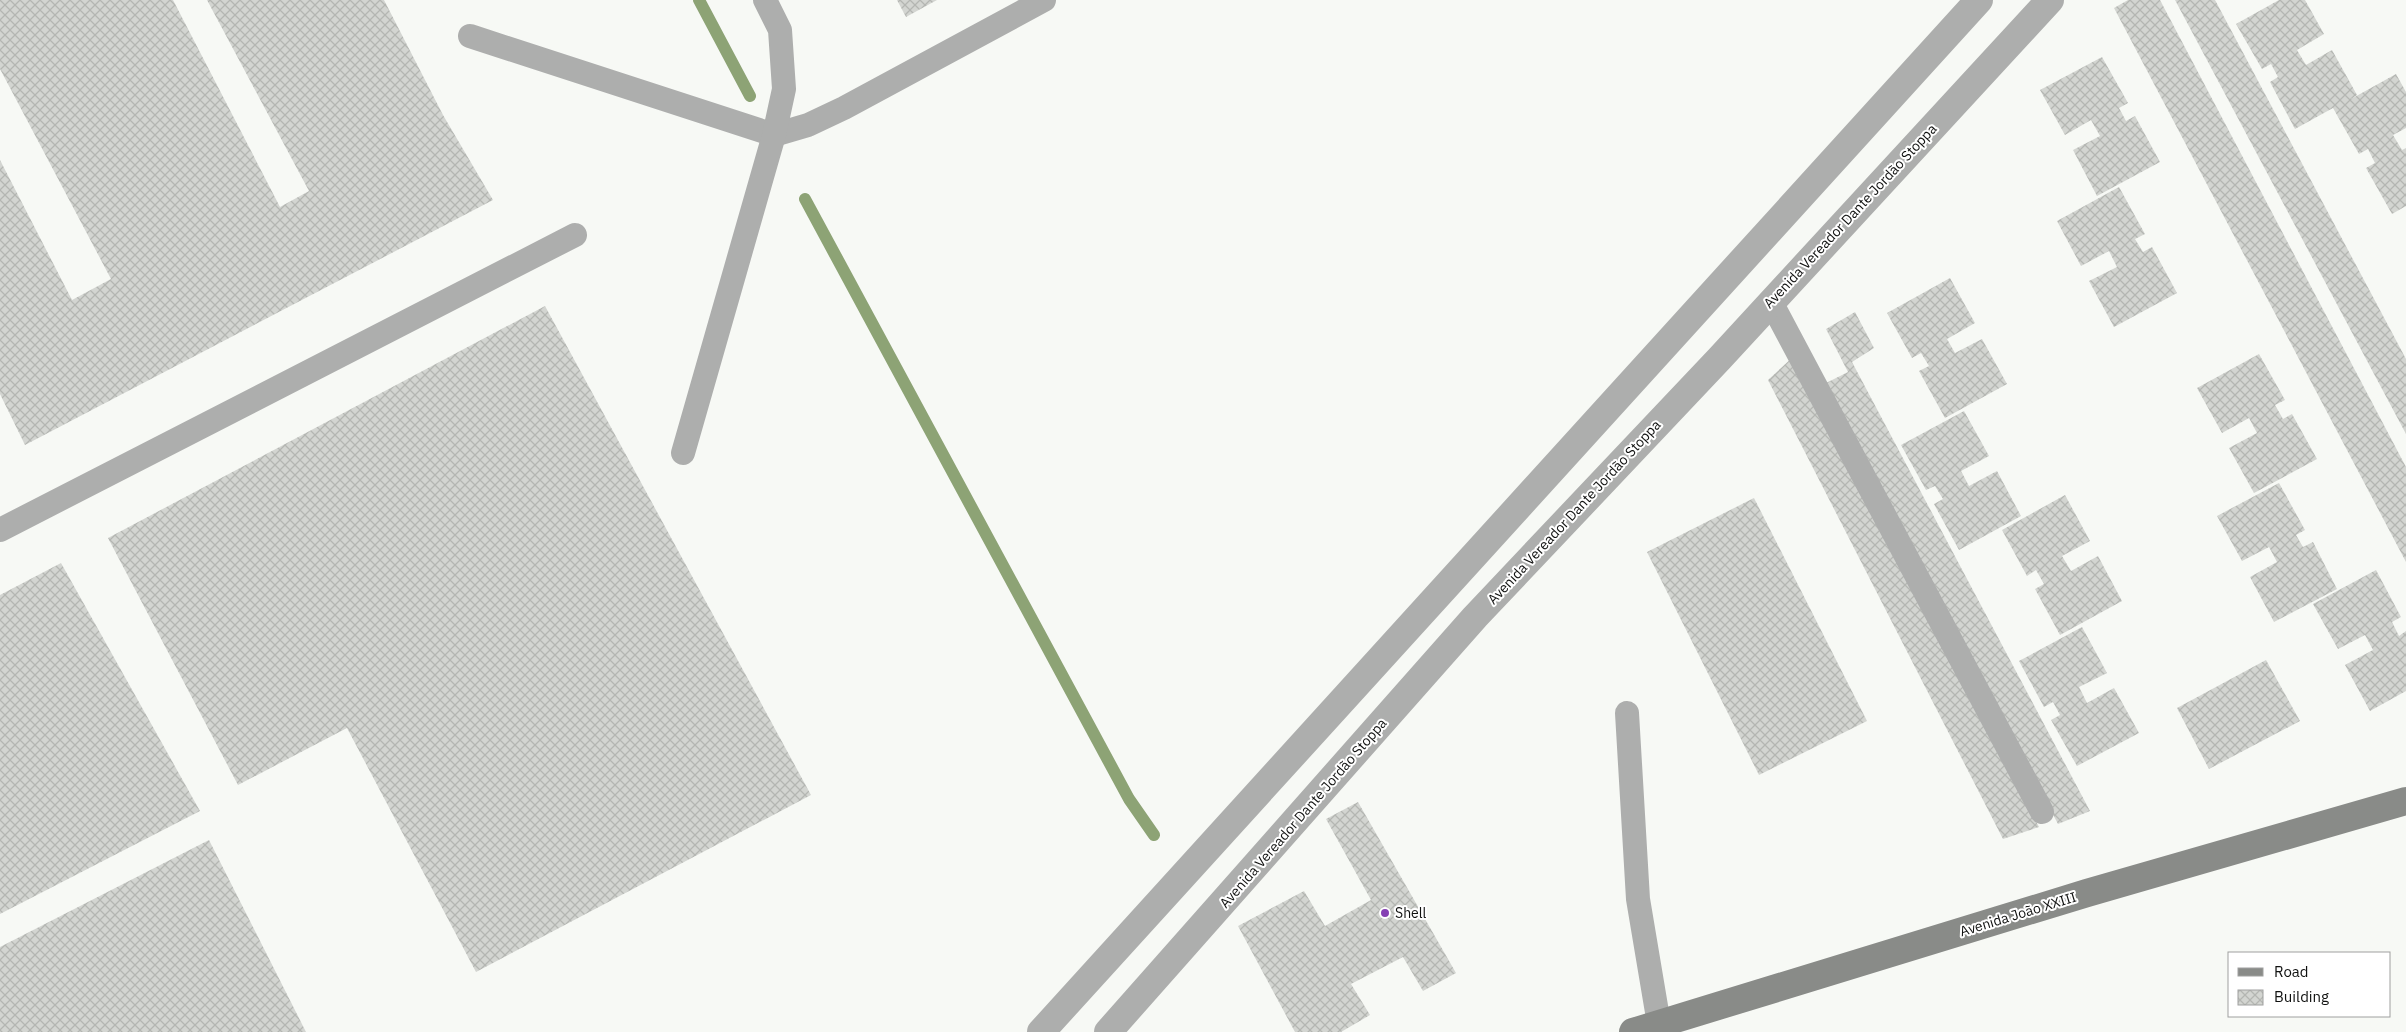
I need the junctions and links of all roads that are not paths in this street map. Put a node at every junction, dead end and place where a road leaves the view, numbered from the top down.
1 (765, 0) edge
2 (1044, 0) edge
3 (1979, 0) edge
4 (2050, 0) edge
5 (470, 36) dead end
6 (774, 135) junction
7 (575, 235) dead end
8 (1771, 302) junction
9 (683, 453) dead end
10 (0, 530) edge
11 (1627, 713) dead end
12 (2406, 801) edge
13 (2042, 812) dead end
14 (1659, 1024) junction
15 (1041, 1032) edge
16 (1108, 1032) edge
17 (1632, 1032) edge

1 - 6 lane
2 - 6 lane
3 - 15 street
4 - 8 street, Avenida Vereador Dante Jordão Stoppa
5 - 6 lane
6 - 9 lane
7 - 10 lane
8 - 13 lane
8 - 16 street, Avenida Vereador Dante Jordão Stoppa
11 - 14 lane
12 - 14 main road, Avenida João XXIII
14 - 17 main road, Avenida João XXIII

